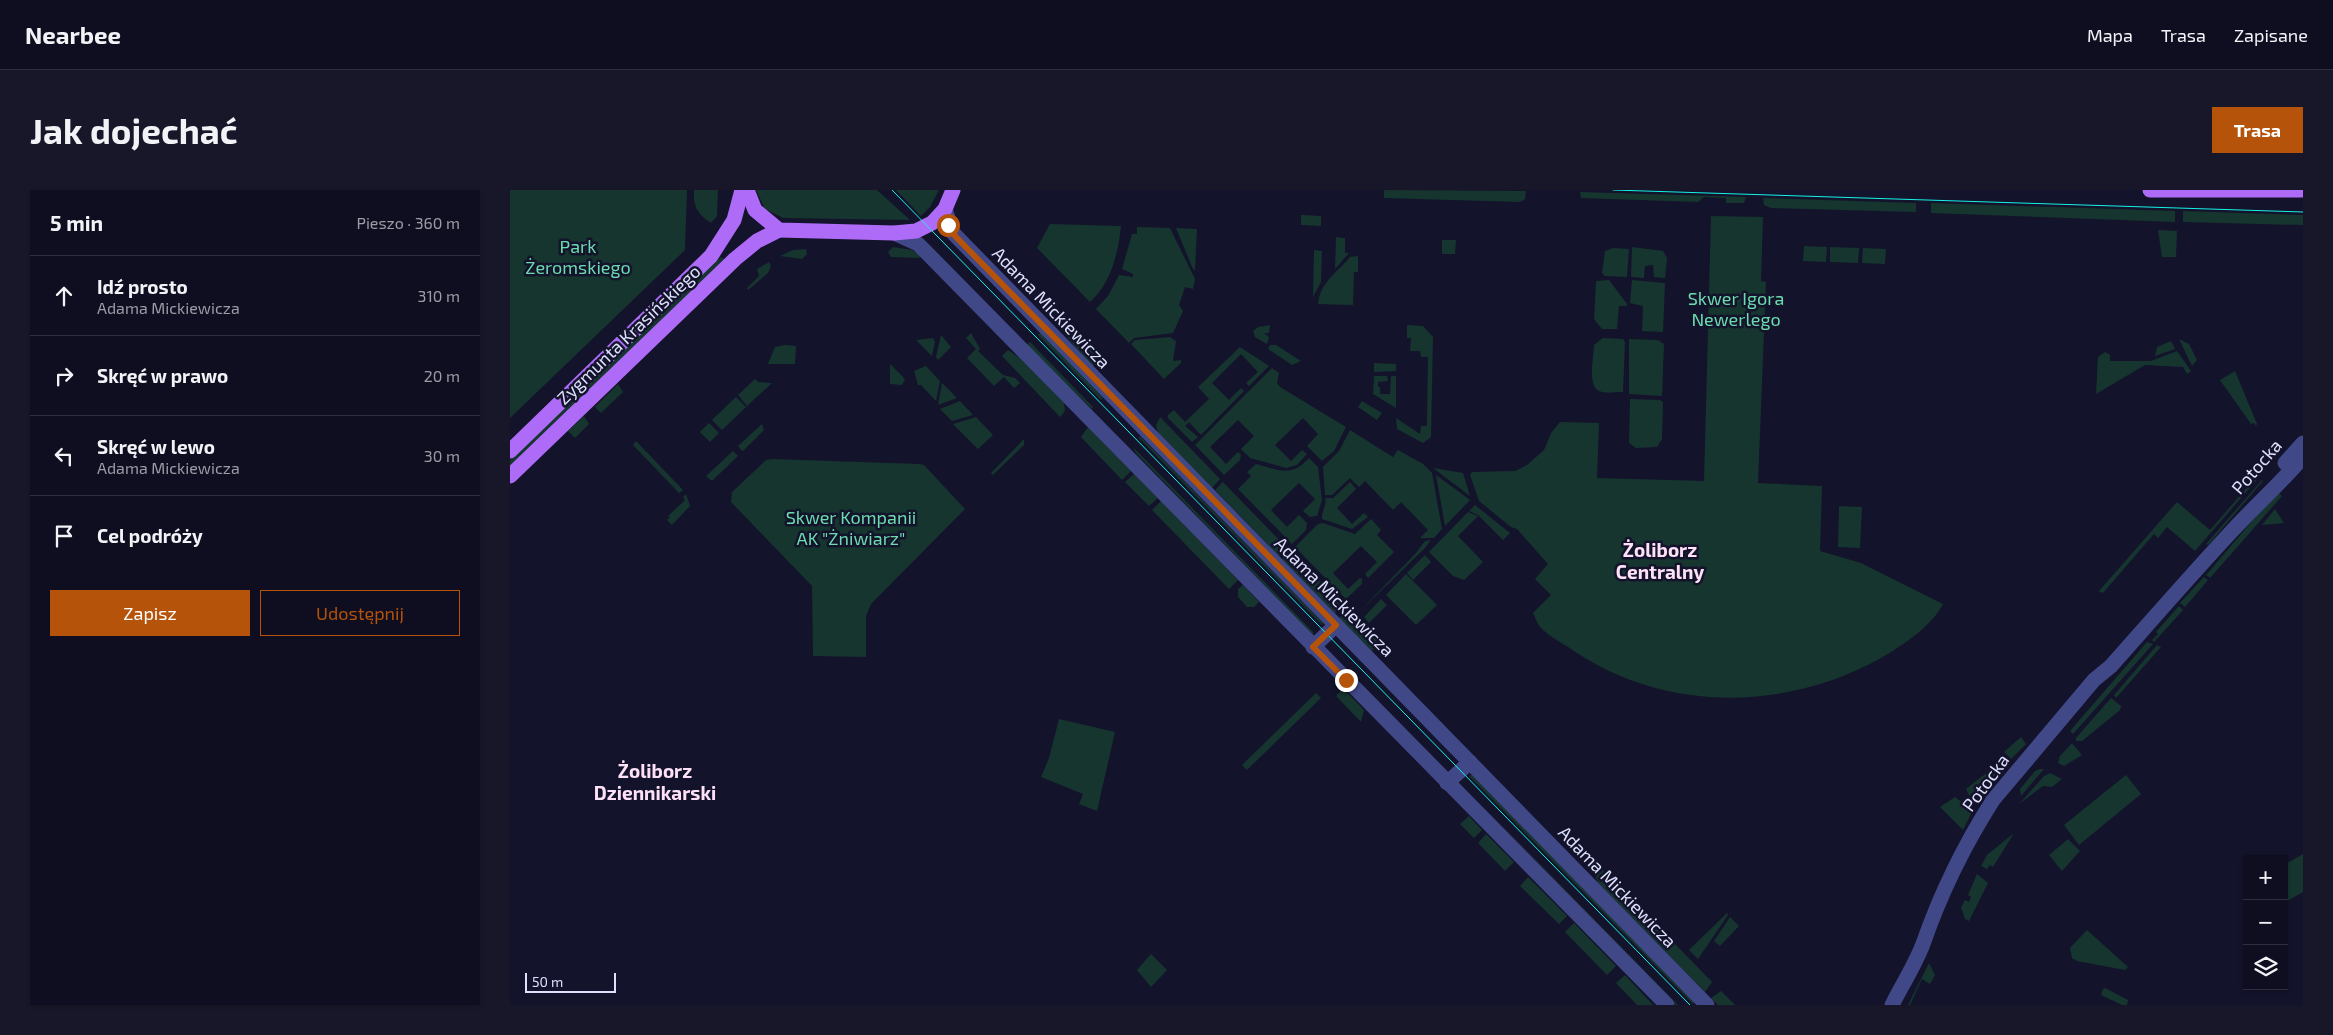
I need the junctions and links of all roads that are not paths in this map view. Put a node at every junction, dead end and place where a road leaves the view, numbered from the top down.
1 (742, 190) edge
2 (747, 190) edge
3 (953, 190) edge
4 (2150, 190) edge
5 (2303, 190) edge
6 (945, 209) junction
7 (779, 230) junction
8 (894, 233) junction
9 (715, 251) junction
10 (730, 264) junction
11 (2303, 443) edge
12 (510, 451) edge
13 (2303, 457) edge
14 (510, 476) edge
15 (2203, 562) junction
16 (1336, 625) junction
17 (1313, 647) junction
18 (1470, 762) junction
19 (1447, 783) junction
20 (1667, 1005) edge
21 (1707, 1005) edge
22 (1892, 1005) edge

1 - 9 main road, Zygmunta Krasińskiego
2 - 7 main road
3 - 6 main road
4 - 5 main road
6 - 8 main road
6 - 16 street, Adama Mickiewicza
7 - 8 main road
7 - 10 main road, Zygmunta Krasińskiego
8 - 17 street
9 - 10 main road
9 - 12 main road, Zygmunta Krasińskiego
10 - 14 main road, Zygmunta Krasińskiego
11 - 15 street, Potocka
13 - 15 street, Potocka
15 - 22 street, Potocka
16 - 17 street
16 - 18 street, Adama Mickiewicza
17 - 19 street
18 - 19 street
18 - 21 street, Adama Mickiewicza
19 - 20 street

